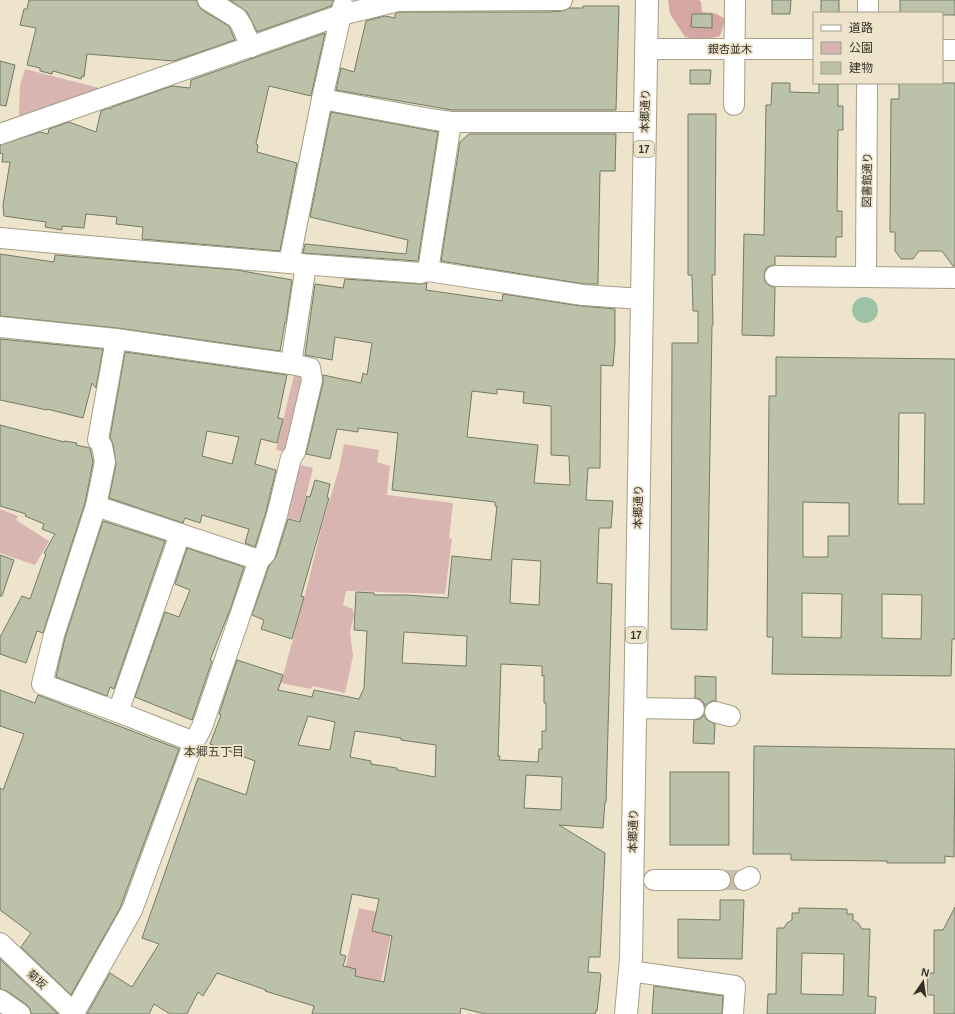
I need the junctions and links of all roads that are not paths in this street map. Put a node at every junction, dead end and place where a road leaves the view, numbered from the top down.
1 (208, 0) edge
2 (562, 0) edge
3 (647, 0) edge
4 (868, 0) edge
5 (397, 1) edge
6 (735, 1) dead end
7 (343, 8) edge
8 (868, 12) edge
9 (251, 47) junction
10 (646, 49) junction
11 (735, 49) junction
12 (813, 49) edge
13 (943, 50) edge
14 (955, 50) edge
15 (868, 84) edge
16 (322, 99) junction
17 (734, 105) dead end
18 (451, 122) junction
19 (644, 122) junction
20 (0, 134) edge
21 (0, 238) edge
22 (297, 264) junction
23 (428, 271) junction
24 (775, 276) dead end
25 (866, 277) junction
26 (955, 278) edge
27 (642, 299) junction
28 (0, 327) edge
29 (116, 339) junction
30 (291, 364) junction
31 (96, 506) junction
32 (180, 534) junction
33 (258, 560) junction
34 (635, 708) junction
35 (694, 709) dead end
36 (118, 712) junction
37 (194, 742) junction
38 (654, 880) dead end
39 (720, 880) tunnel mouth
40 (0, 943) edge
41 (630, 970) junction
42 (0, 1000) edge
43 (20, 1014) edge
44 (74, 1014) edge
45 (626, 1014) edge
46 (733, 1014) edge

1 - 9 street
2 - 5 street
3 - 10 highway, 本郷通り / 17
4 - 8 street
5 - 7 street
6 - 11 street
7 - 9 street
7 - 16 street
9 - 20 street
10 - 11 street, 銀杏並木
10 - 19 highway, 本郷通り / 17
11 - 12 street, 銀杏並木
11 - 17 street
13 - 14 street
15 - 25 street, 図書館通り
16 - 18 street
16 - 22 street
18 - 19 street
18 - 23 street
19 - 27 highway, 本郷通り / 17
21 - 22 street
22 - 23 street
22 - 30 street
23 - 27 street
24 - 25 street
25 - 26 street
27 - 34 highway, 本郷通り / 17
28 - 29 street
29 - 30 street
29 - 31 street
30 - 33 street
31 - 32 street
31 - 36 street
32 - 33 street
32 - 36 street
33 - 37 street
34 - 35 street
34 - 41 highway, 本郷通り / 17
36 - 37 street
37 - 44 street
38 - 39 street
40 - 44 street, 菊坂
41 - 45 highway, 本郷通り / 17
41 - 46 street
42 - 43 street

